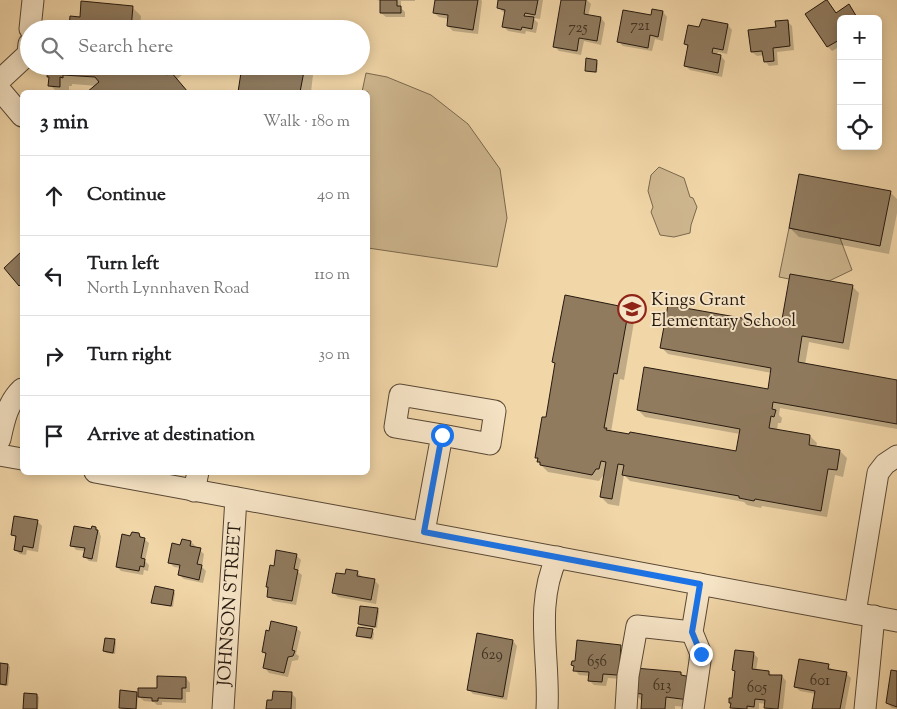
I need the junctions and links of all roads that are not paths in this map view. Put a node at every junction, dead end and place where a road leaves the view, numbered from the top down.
1 (34, 0) edge
2 (31, 20) edge
3 (20, 61) edge
4 (0, 80) edge
5 (0, 90) edge
6 (20, 114) edge
7 (20, 391) edge
8 (442, 435) dead end
9 (0, 439) edge
10 (0, 455) edge
11 (897, 456) edge
12 (20, 459) edge
13 (125, 475) edge
14 (196, 482) edge
15 (236, 498) junction
16 (424, 532) junction
17 (557, 557) junction
18 (700, 584) junction
19 (864, 615) junction
20 (897, 621) edge
21 (692, 632) junction
22 (223, 709) edge
23 (547, 709) edge
24 (626, 709) edge
25 (693, 709) edge
26 (865, 709) edge

1 - 2 street
3 - 4 street
5 - 6 street
7 - 9 street
8 - 16 street
10 - 12 street
11 - 19 street
13 - 14 street
14 - 15 street
15 - 16 street
15 - 22 street, JOHNSON STREET
16 - 17 street
17 - 18 street
17 - 23 street
18 - 19 street
18 - 21 street
19 - 20 street
19 - 26 street
21 - 24 street
21 - 25 street

